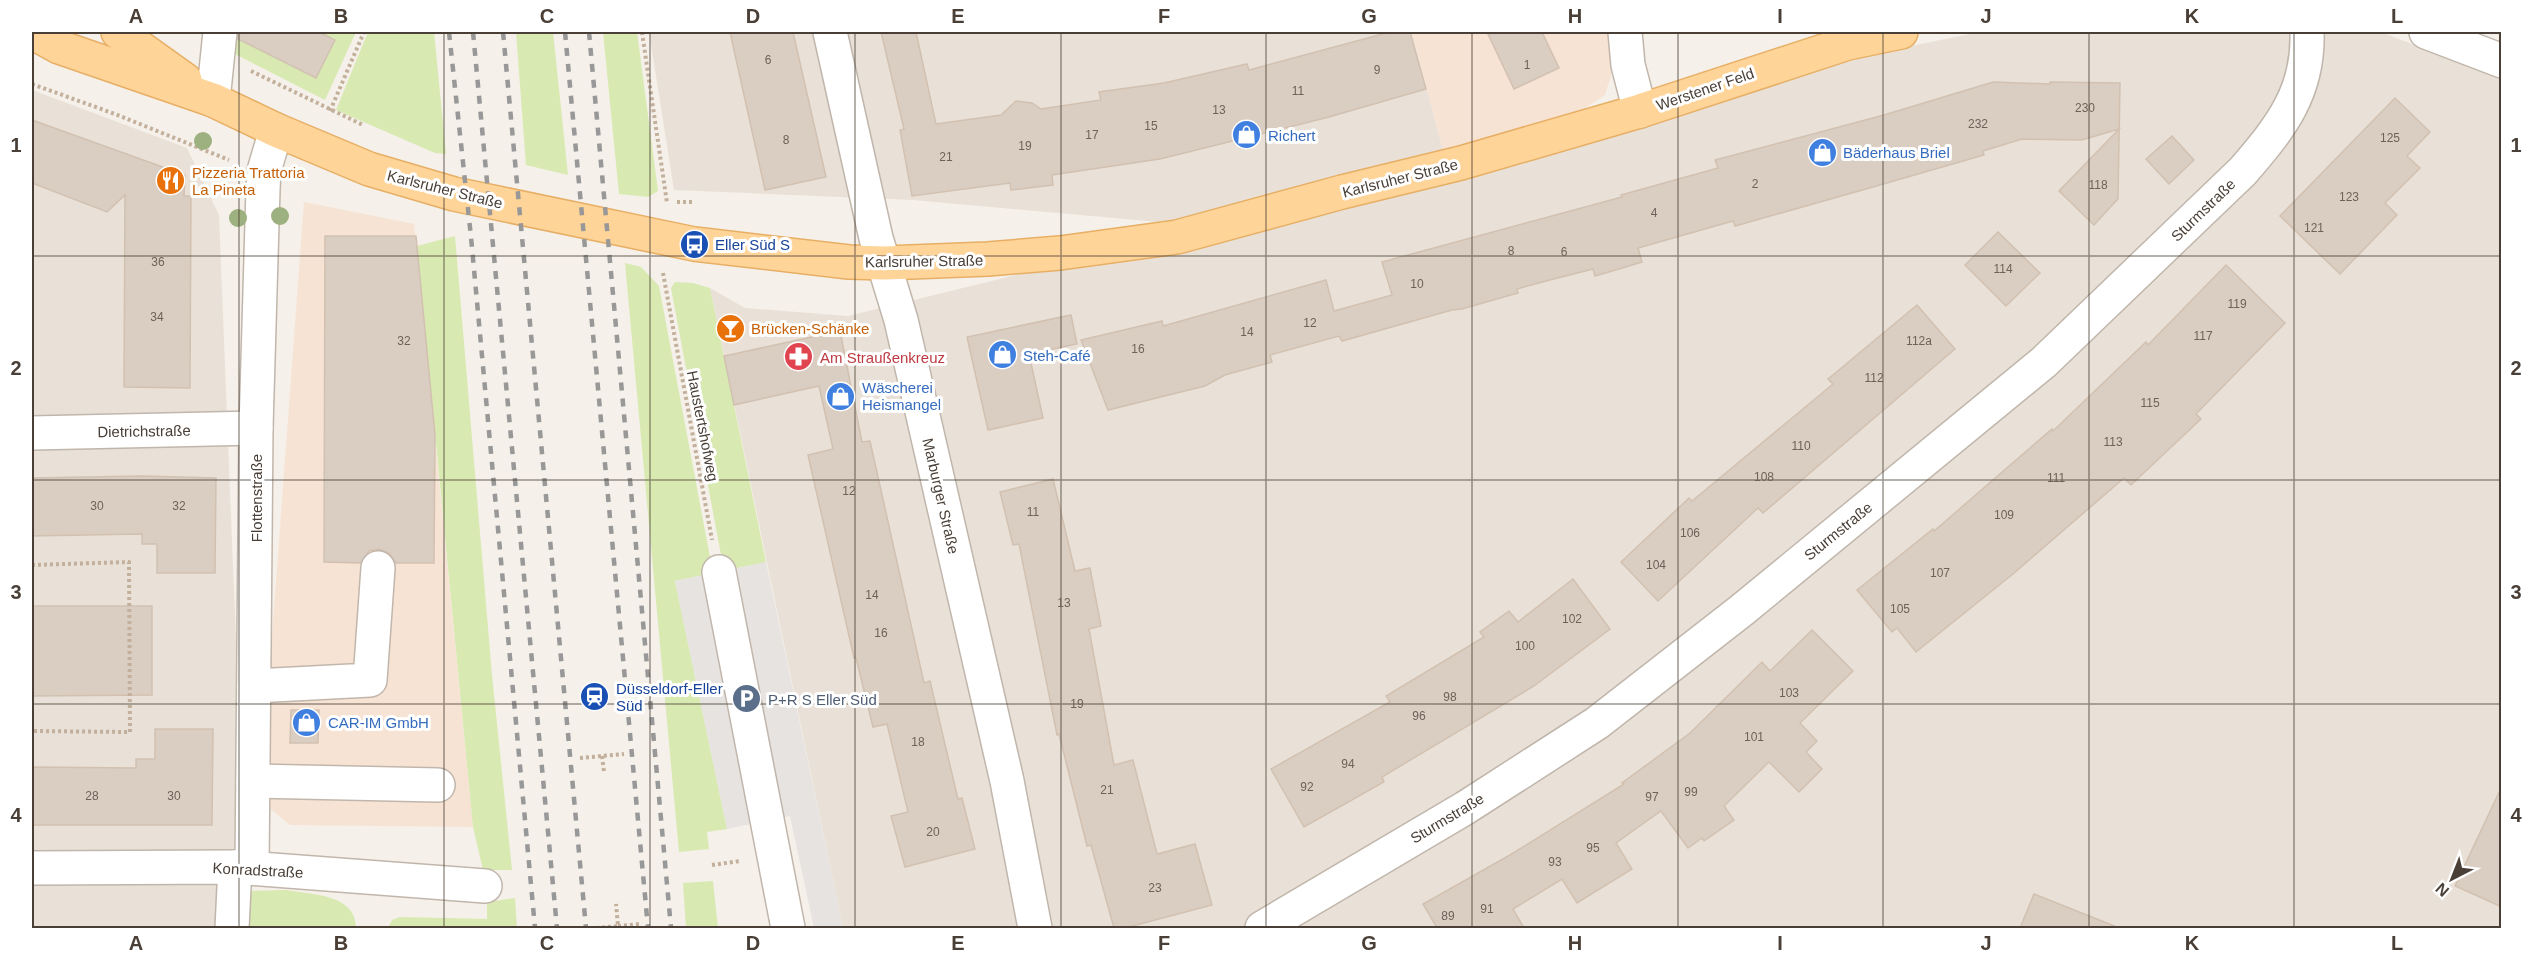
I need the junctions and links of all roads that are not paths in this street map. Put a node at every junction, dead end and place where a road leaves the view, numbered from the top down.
1 (32, 32) edge
2 (118, 32) edge
3 (830, 32) edge
4 (1625, 32) edge
5 (1901, 32) edge
6 (2307, 32) edge
7 (2426, 32) edge
8 (1845, 38) edge
9 (220, 42) edge
10 (2502, 61) edge
11 (213, 100) junction
12 (1641, 111) junction
13 (276, 130) junction
14 (885, 263) junction
15 (256, 428) junction
16 (32, 433) edge
17 (378, 568) dead end
18 (718, 572) road end
19 (254, 686) junction
20 (253, 781) junction
21 (438, 785) dead end
22 (32, 868) edge
23 (243, 868) junction
24 (485, 886) dead end
25 (232, 928) edge
26 (788, 928) edge
27 (1035, 928) edge
28 (1262, 928) edge

1 - 11 main road, Karlsruher Straße
2 - 11 main road, Karlsruher Straße
3 - 14 street, Marburger Straße
4 - 12 street, Werstener Feld
5 - 8 main road, Werstener Feld
6 - 28 street, Sturmstraße
7 - 10 street
8 - 12 main road, Werstener Feld
9 - 11 street
11 - 13 main road, Karlsruher Straße
12 - 14 main road, Karlsruher Straße
13 - 14 main road, Karlsruher Straße
13 - 15 street, Flottenstraße
14 - 27 street, Marburger Straße
15 - 16 street, Dietrichstraße
15 - 19 street, Flottenstraße
17 - 19 street
18 - 26 street
19 - 20 street, Flottenstraße
20 - 21 street
20 - 23 street, Flottenstraße
22 - 23 street, Konradstraße
23 - 24 street, Konradstraße
23 - 25 street, Flottenstraße

